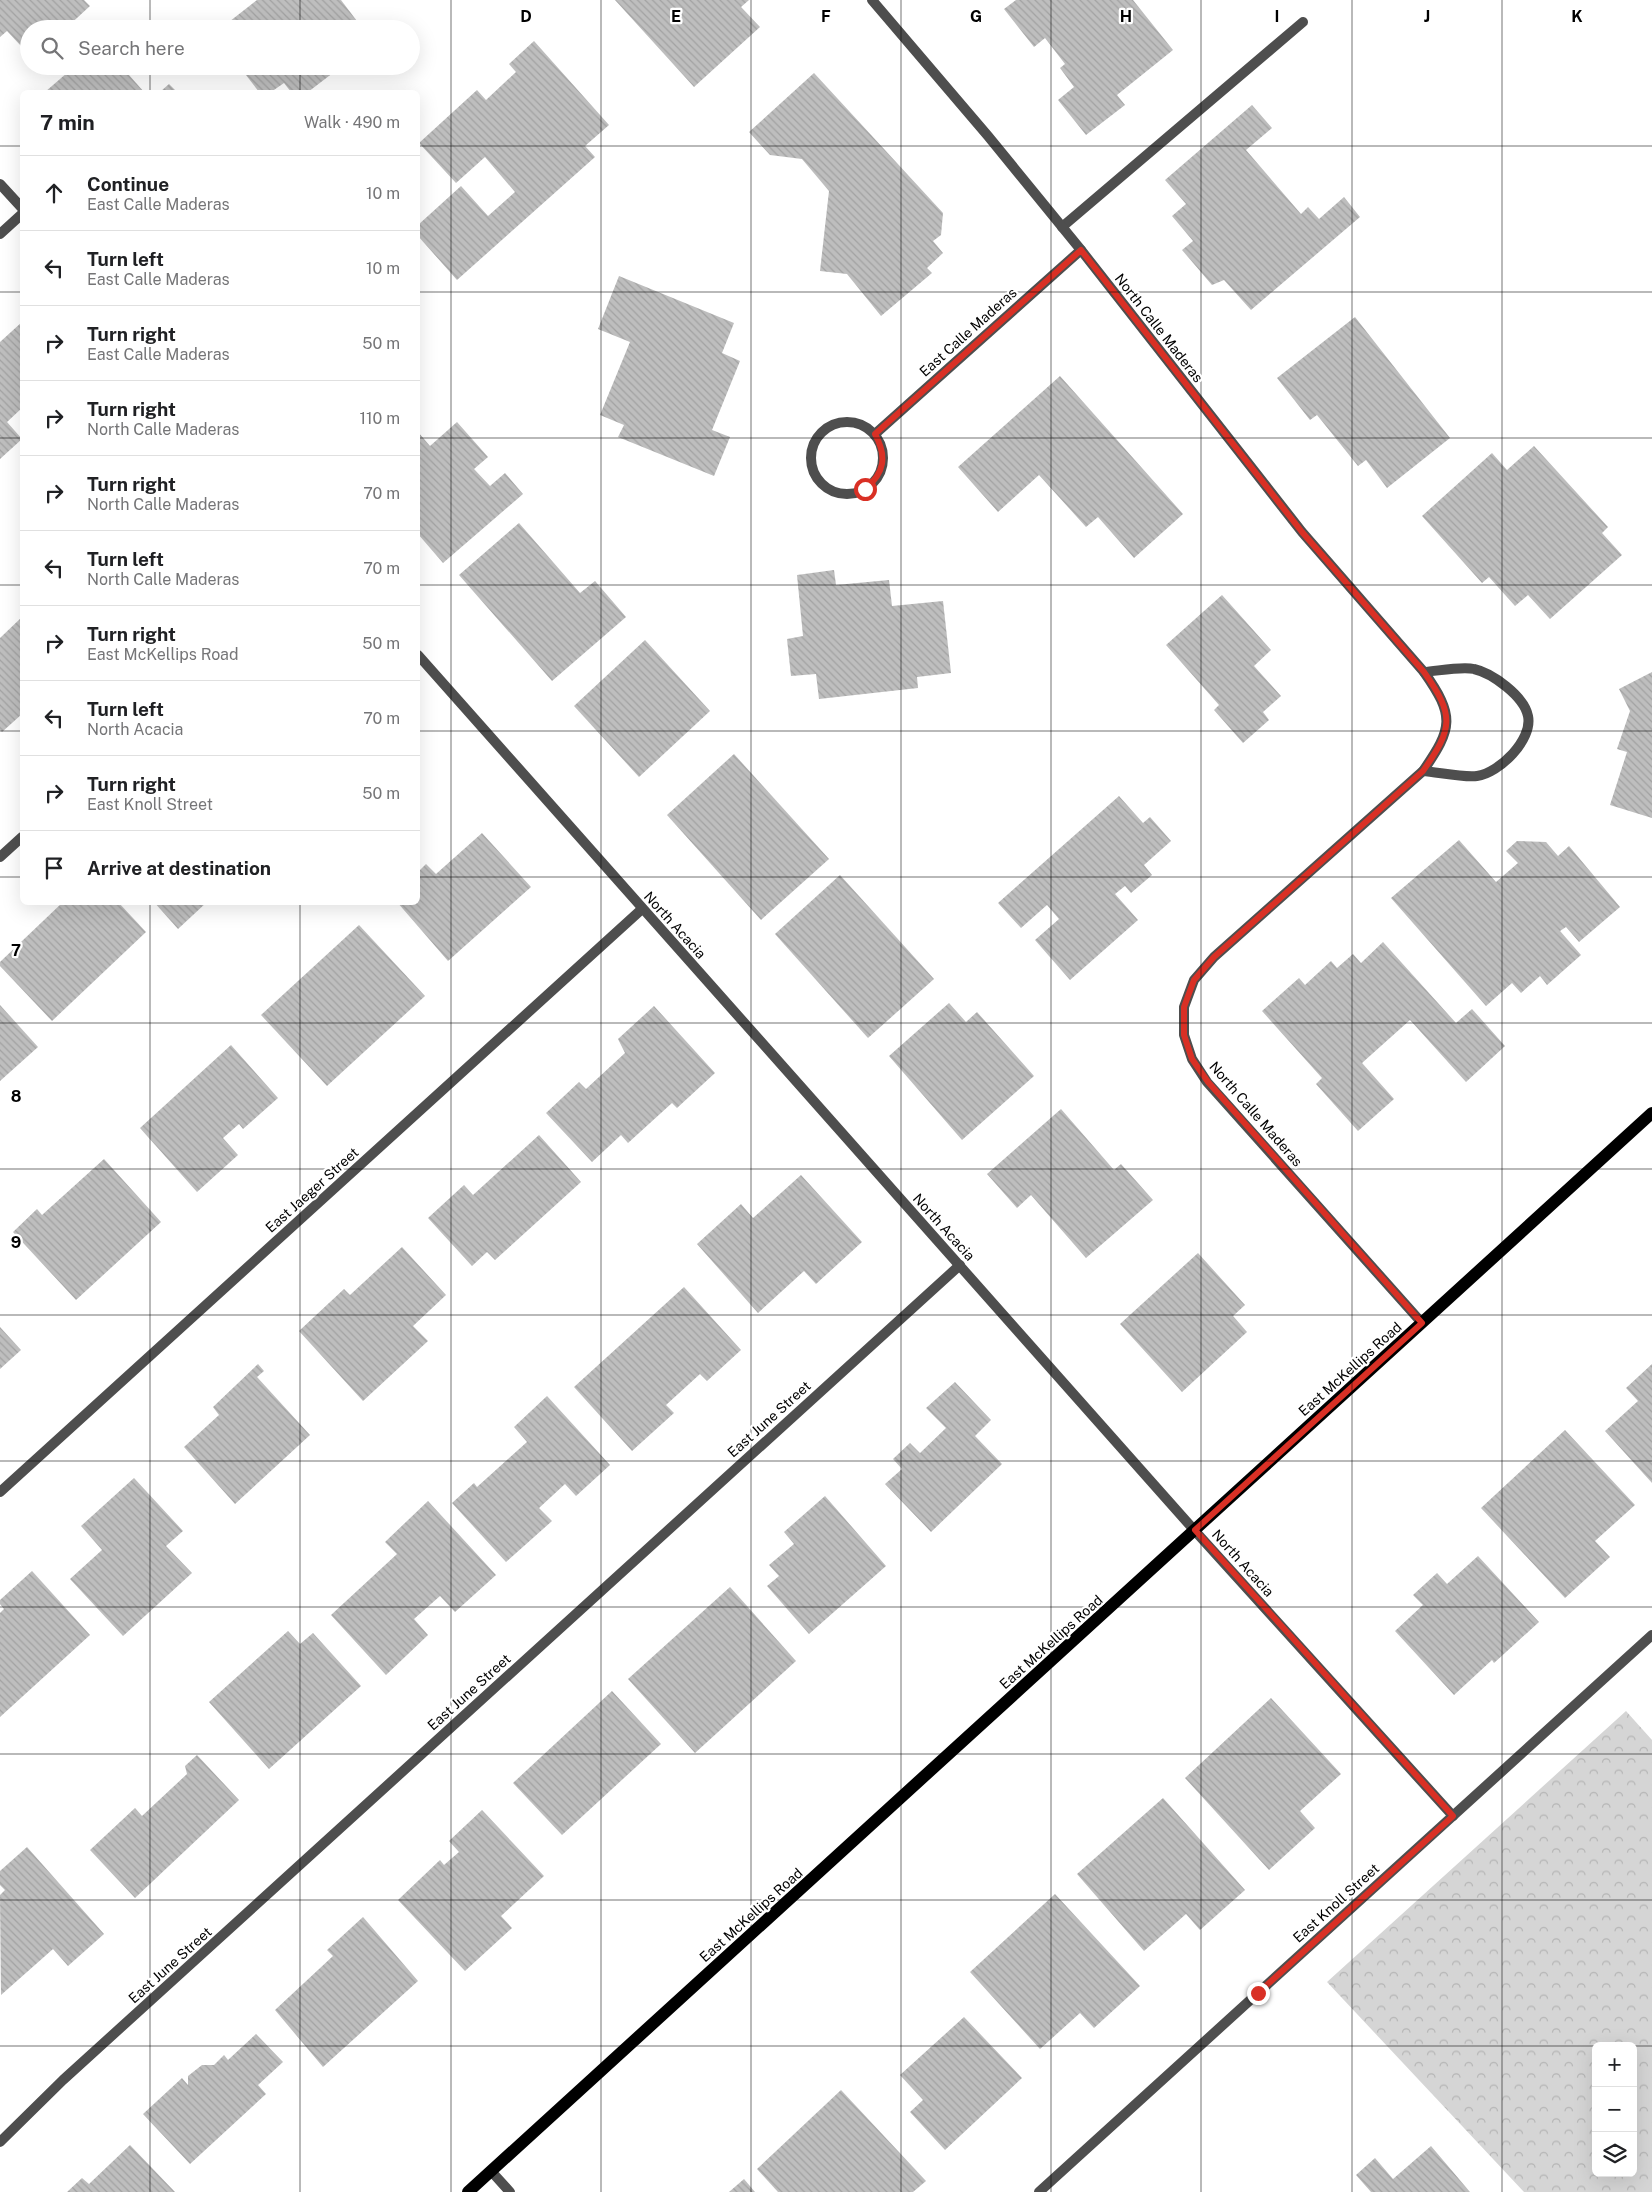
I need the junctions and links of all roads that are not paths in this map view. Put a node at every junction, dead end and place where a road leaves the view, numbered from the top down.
1 (872, 0) edge
2 (1303, 22) dead end
3 (0, 184) edge
4 (20, 206) edge
5 (20, 216) edge
6 (1062, 227) junction
7 (0, 234) edge
8 (1081, 250) junction
9 (875, 434) junction
10 (420, 657) edge
11 (1424, 672) junction
12 (1423, 771) junction
13 (20, 839) edge
14 (0, 857) edge
15 (642, 909) junction
16 (1652, 1113) edge
17 (960, 1265) junction
18 (1422, 1323) junction
19 (0, 1492) edge
20 (1195, 1530) junction
21 (1652, 1635) edge
22 (1453, 1816) junction
23 (0, 2142) edge
24 (491, 2171) junction
25 (468, 2192) edge
26 (510, 2192) edge
27 (1039, 2192) edge

1 - 6 street, North Calle Maderas
2 - 6 street
3 - 4 street
5 - 7 street
6 - 8 street, North Calle Maderas
8 - 9 street, East Calle Maderas
8 - 11 street, North Calle Maderas
9 - 9 street
10 - 15 street, North Acacia
11 - 12 street, North Calle Maderas
11 - 12 street
12 - 18 street, North Calle Maderas
13 - 14 street
15 - 17 street, North Acacia
15 - 19 street, East Jaeger Street
16 - 18 main road, East McKellips Road
17 - 20 street, North Acacia
17 - 23 street, East June Street
18 - 20 main road, East McKellips Road
20 - 22 street, North Acacia
20 - 24 main road, East McKellips Road
21 - 22 street, East Knoll Street
22 - 27 street, East Knoll Street
24 - 25 main road, East McKellips Road
24 - 26 street

